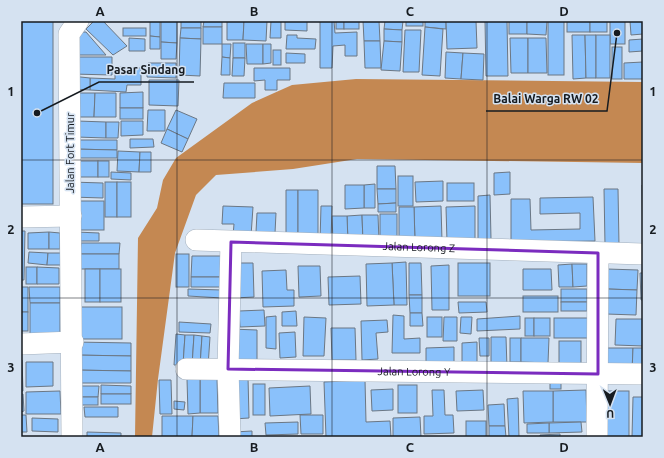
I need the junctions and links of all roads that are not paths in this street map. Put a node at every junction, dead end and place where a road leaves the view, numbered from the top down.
1 (78, 21) edge
2 (71, 216) junction
3 (21, 217) edge
4 (196, 240) dead end
5 (231, 242) junction
6 (598, 253) junction
7 (643, 254) edge
8 (73, 342) junction
9 (21, 344) edge
10 (228, 369) junction
11 (186, 370) dead end
12 (598, 374) junction
13 (643, 374) edge
14 (72, 437) edge
15 (230, 437) edge
16 (597, 437) edge

1 - 2 street, Jalan Fort Timur
2 - 3 street
2 - 8 street, Jalan Fort Timur
4 - 5 street, Jalan Lorong Z
5 - 6 street, Jalan Lorong Z
5 - 10 street
6 - 7 street, Jalan Lorong Z
6 - 12 street
8 - 9 street
8 - 14 street, Jalan Fort Timur
10 - 11 street, Jalan Lorong Y
10 - 12 street, Jalan Lorong Y
10 - 15 street
12 - 13 street, Jalan Lorong Y
12 - 16 street

